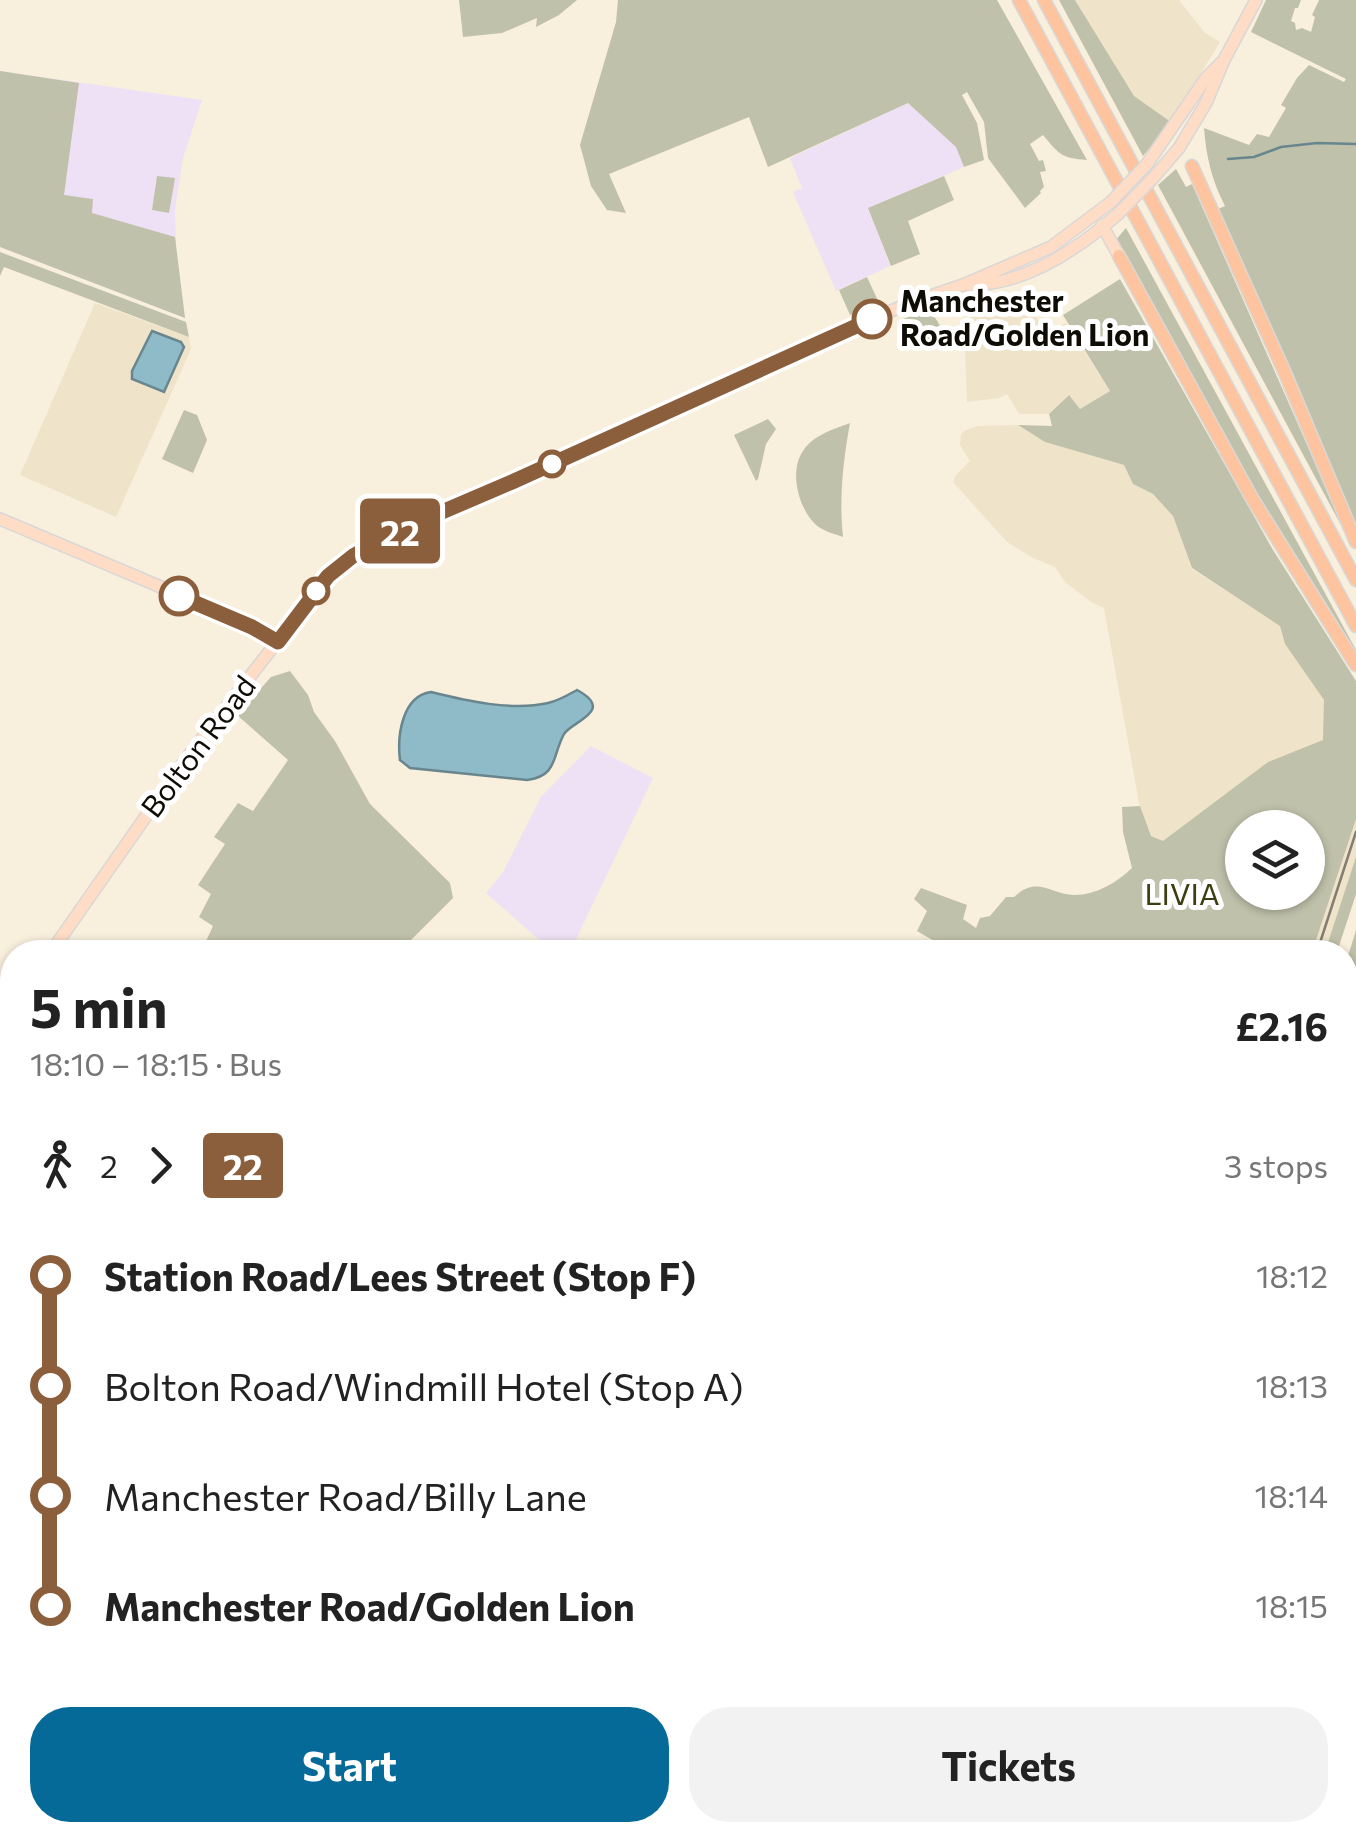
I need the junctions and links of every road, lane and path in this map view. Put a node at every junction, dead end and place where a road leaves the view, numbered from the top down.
1 (1019, 0) edge
2 (1044, 0) edge
3 (1256, 0) edge
4 (1224, 60) junction
5 (1179, 148) junction
6 (1156, 152) junction
7 (1192, 166) joint
8 (1107, 205) junction
9 (1103, 227) junction
10 (1083, 242) junction
11 (1119, 256) junction
12 (963, 286) junction
13 (0, 518) edge
14 (1356, 542) edge
15 (1356, 580) edge
16 (1356, 626) edge
17 (278, 642) junction
18 (1356, 665) edge
19 (59, 940) edge

1 - 16 highway
2 - 15 highway
3 - 4 main road
4 - 5 main road, Bolton Road
4 - 6 main road, Bolton Road
5 - 6 main road
5 - 7 main road
5 - 9 main road, Bolton Road, bridge
6 - 8 main road, Bolton Road, bridge
7 - 14 highway
8 - 9 main road
8 - 12 main road, Bolton Road
9 - 10 main road, Bolton Road
9 - 11 main road
10 - 11 main road
10 - 12 main road, Bolton Road
11 - 18 highway
12 - 17 main road, Bolton Road
13 - 17 main road
17 - 19 main road, Bolton Road

